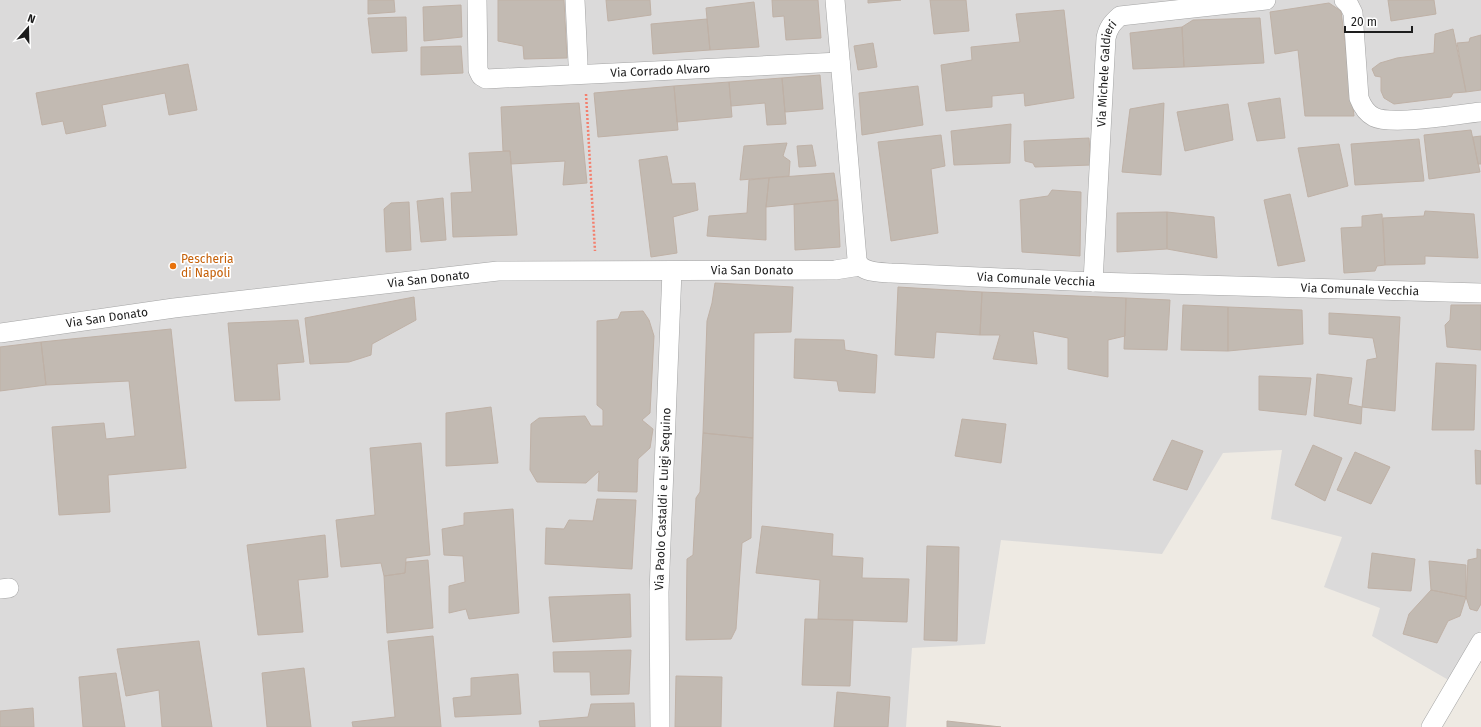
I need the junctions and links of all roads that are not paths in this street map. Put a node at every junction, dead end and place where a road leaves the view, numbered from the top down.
1 (477, 0) edge
2 (575, 0) edge
3 (835, 0) edge
4 (1266, 0) edge
5 (1344, 0) edge
6 (840, 62) junction
7 (582, 68) junction
8 (1481, 112) edge
9 (860, 266) junction
10 (672, 271) junction
11 (1093, 282) junction
12 (1481, 293) edge
13 (0, 333) edge
14 (1481, 642) edge
15 (660, 727) edge
16 (1431, 727) edge

1 - 7 street, Via Corrado Alvaro
2 - 7 street
3 - 6 street
4 - 11 street, Via Michele Galdieri
5 - 8 street
6 - 7 street, Via Corrado Alvaro
6 - 9 street
9 - 10 street, Via San Donato
9 - 11 street, Via Comunale Vecchia
10 - 13 street, Via San Donato
10 - 15 street, Via Paolo Castaldi e Luigi Sequino
11 - 12 street, Via Comunale Vecchia
14 - 16 street

